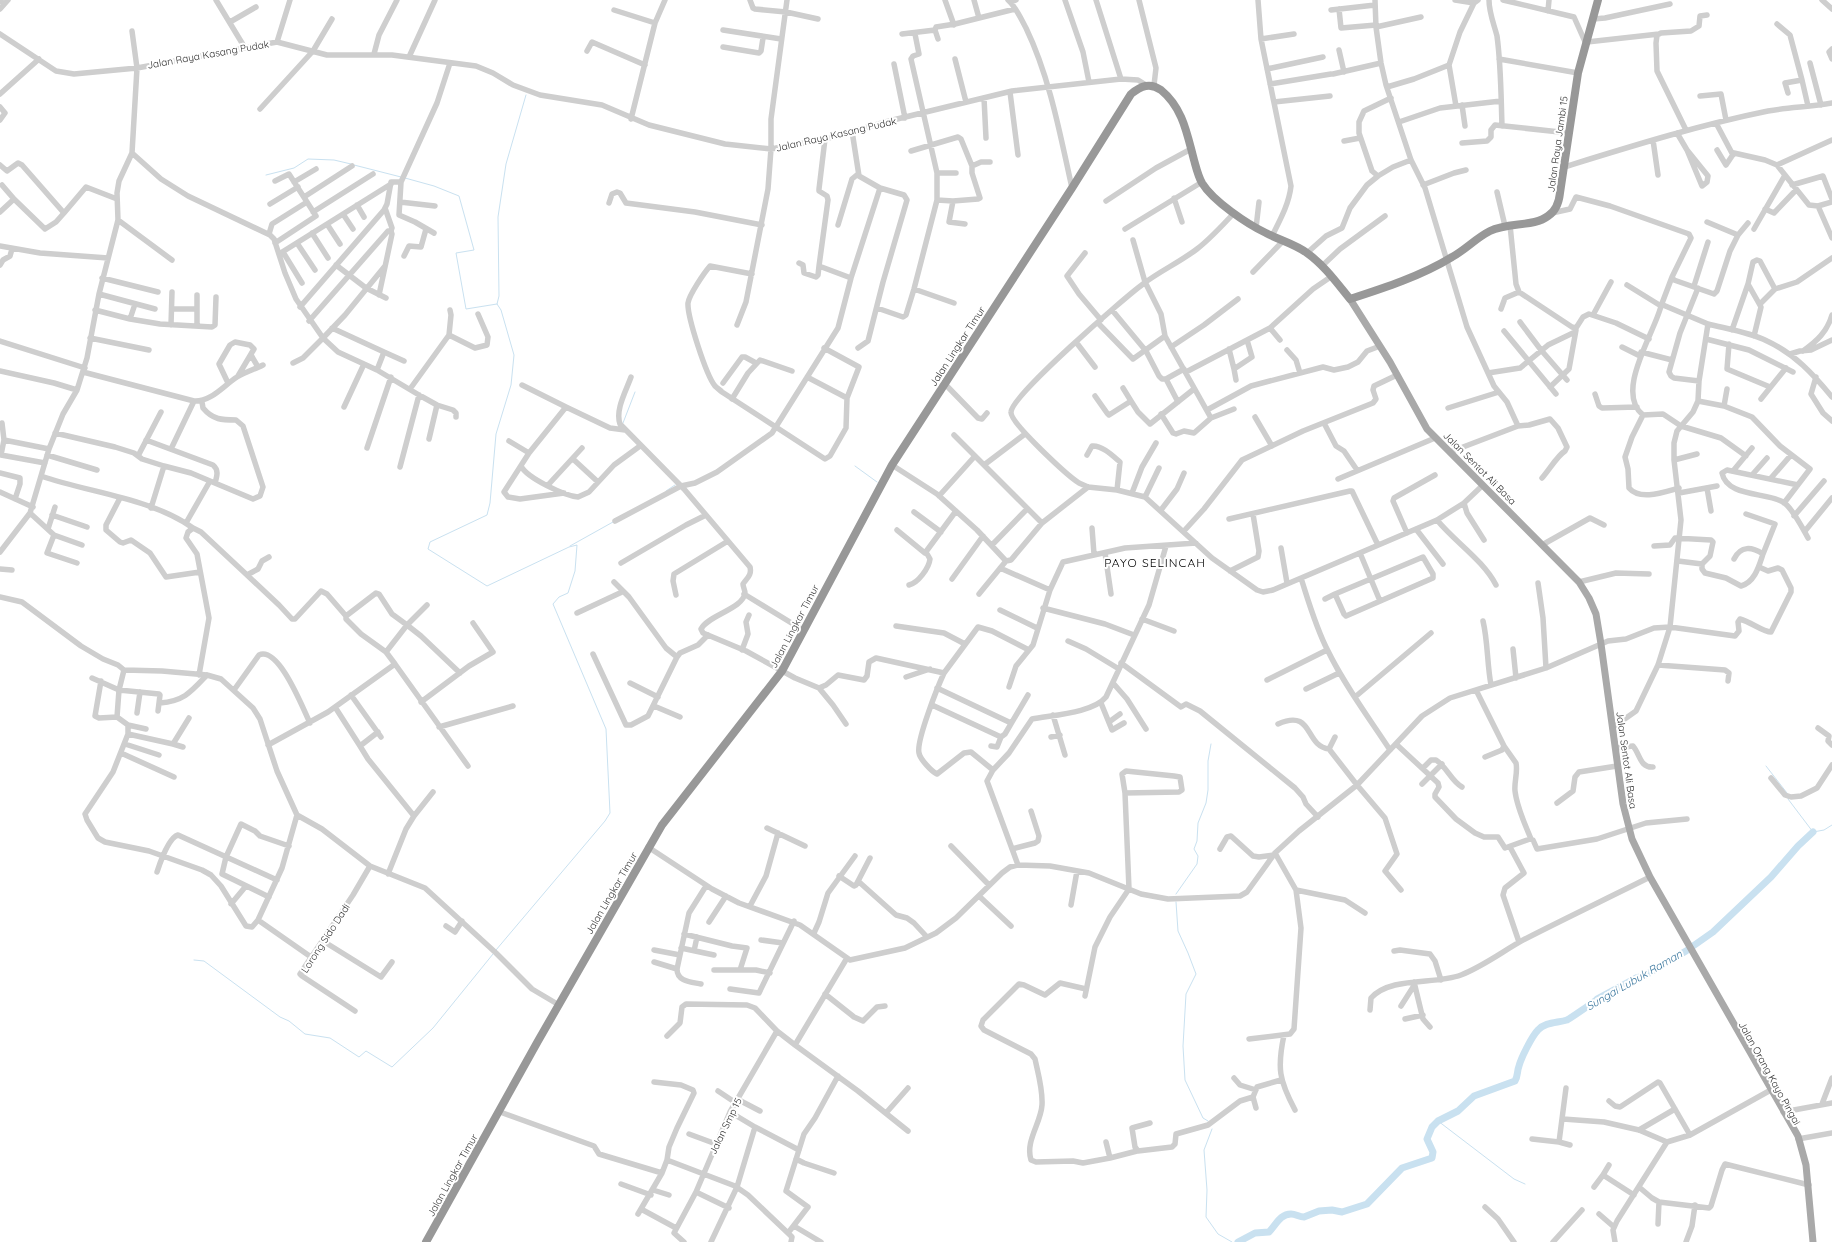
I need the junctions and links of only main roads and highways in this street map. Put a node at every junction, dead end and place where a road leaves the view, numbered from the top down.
1 (1598, 0) edge
2 (1150, 85) joint
3 (1350, 299) junction
4 (1685, 938) joint
5 (1728, 1015) junction
6 (1798, 1139) junction
7 (426, 1242) edge
8 (1812, 1242) edge

1 - 3 highway, Jalan Raya Jambi 15
2 - 3 highway, Jalan Sentot Ali Basa
2 - 7 highway, Jalan Lingkar Timur
3 - 4 main road, Jalan Sentot Ali Basa
4 - 5 main road, Jalan Orang Kayo Pingai
5 - 6 main road, Jalan Orang Kayo Pingai
5 - 6 main road, Jalan Orang Kayo Pingai
6 - 8 main road, Jalan Orang Kayo Pingai

